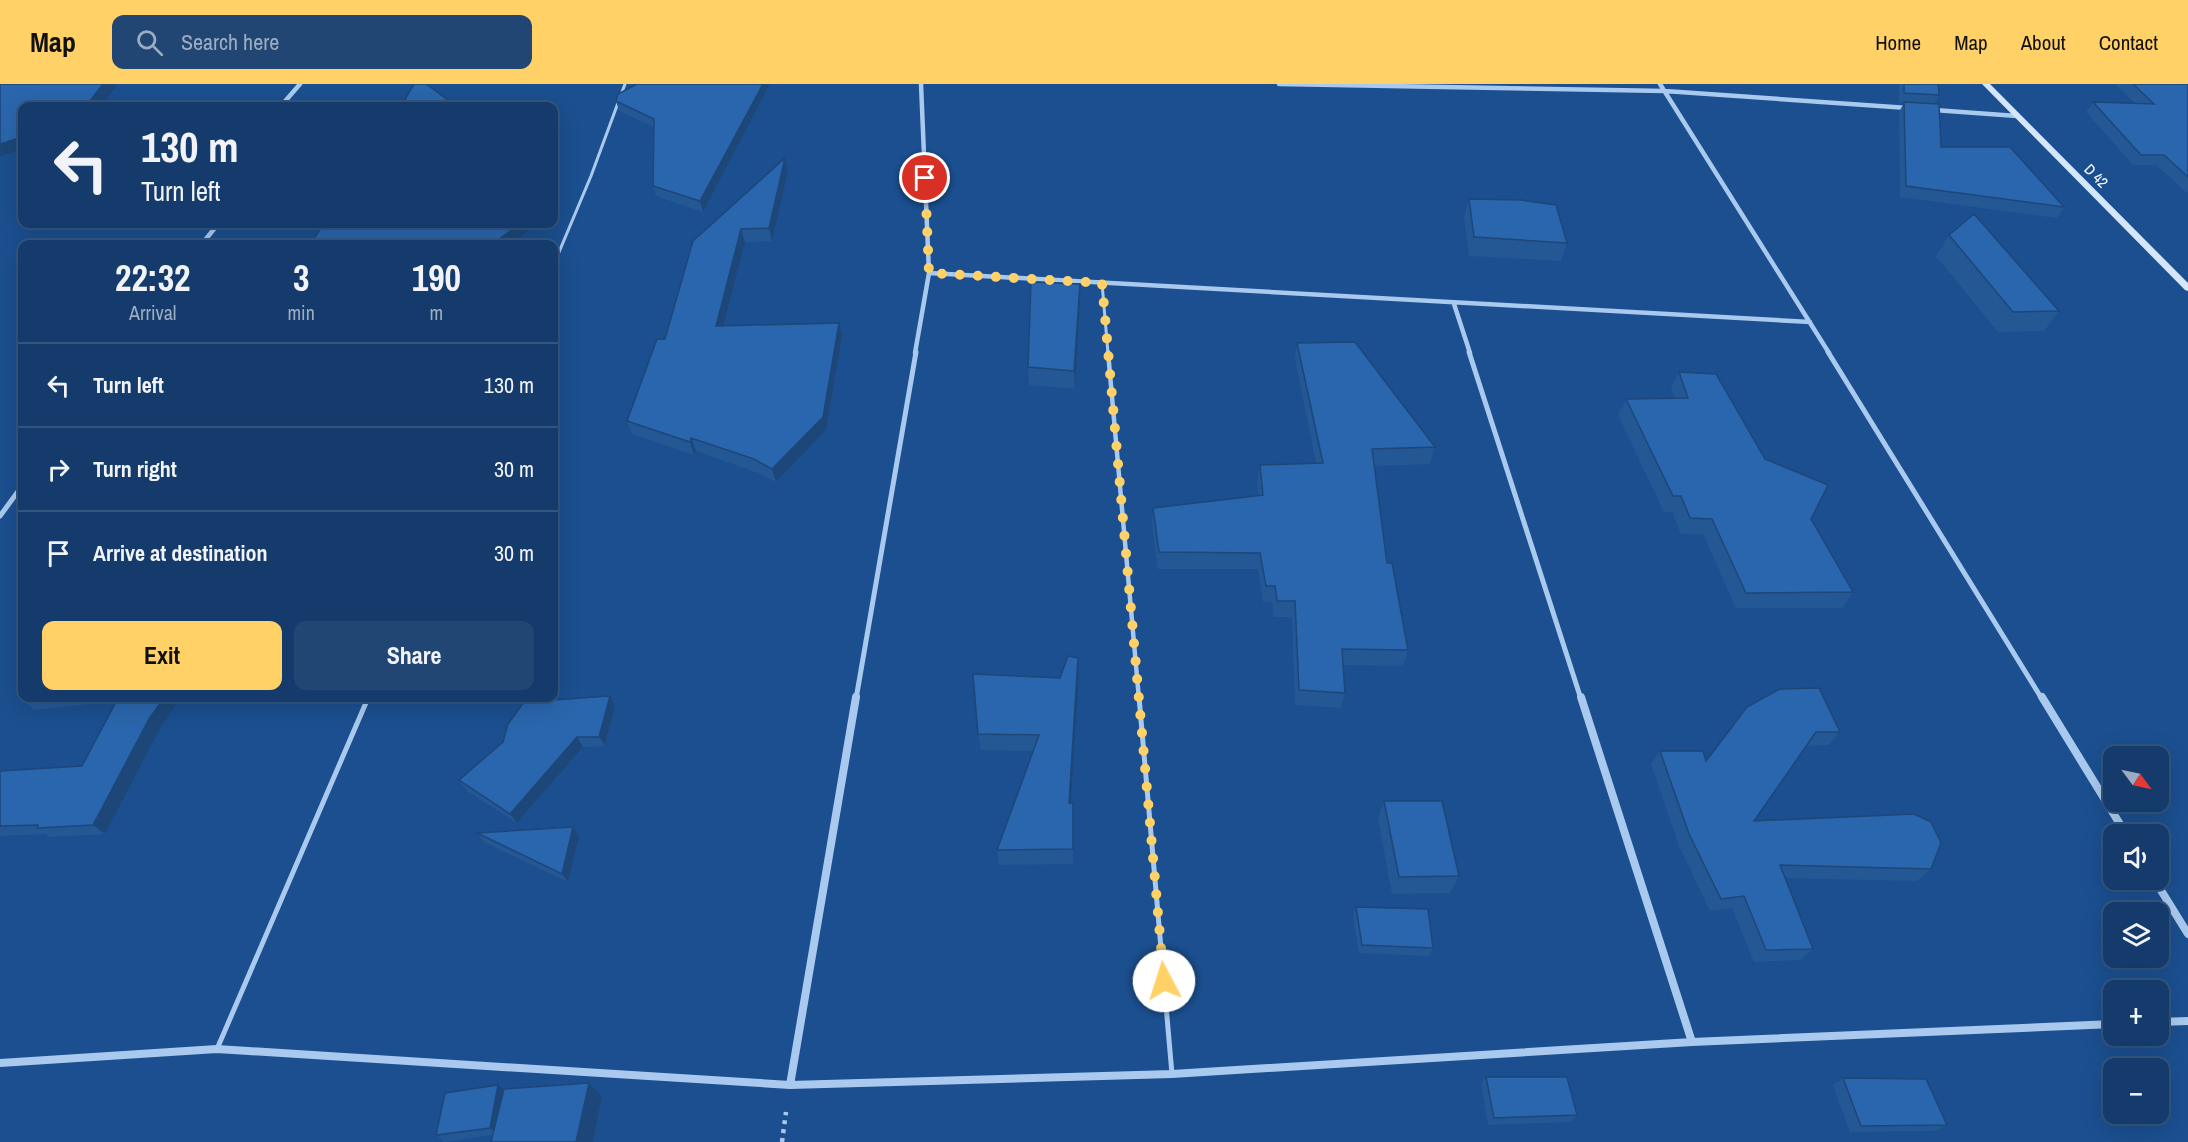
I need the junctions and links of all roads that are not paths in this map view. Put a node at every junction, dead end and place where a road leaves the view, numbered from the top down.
1 (300, 84) edge
2 (625, 84) edge
3 (921, 84) edge
4 (1279, 84) edge
5 (1660, 84) edge
6 (1986, 84) edge
7 (1665, 91) junction
8 (284, 102) edge
9 (1911, 108) edge
10 (1923, 109) edge
11 (2017, 116) junction
12 (215, 228) edge
13 (205, 240) edge
14 (558, 254) edge
15 (929, 273) junction
16 (1102, 283) junction
17 (2188, 288) edge
18 (1454, 304) junction
19 (1810, 321) junction
20 (18, 491) edge
21 (0, 516) edge
22 (366, 702) edge
23 (2120, 824) edge
24 (2161, 890) edge
25 (2188, 934) edge
26 (2188, 1021) edge
27 (2169, 1022) edge
28 (2103, 1024) edge
29 (1692, 1042) junction
30 (217, 1049) junction
31 (0, 1063) edge
32 (1172, 1074) junction
33 (790, 1084) junction

1 - 8 street
2 - 14 lane
3 - 15 street
4 - 7 street
5 - 7 street
6 - 11 street, D 42 / D 42
7 - 9 street
7 - 19 street
10 - 11 street
11 - 17 street, D 42 / D 42
12 - 13 street
15 - 16 street
15 - 33 street
16 - 18 street
16 - 32 lane
18 - 19 street
18 - 29 street
19 - 23 street
20 - 21 street
22 - 30 lane
24 - 25 street
26 - 27 street
28 - 29 street
29 - 32 street
30 - 31 street
30 - 33 street
32 - 33 street

